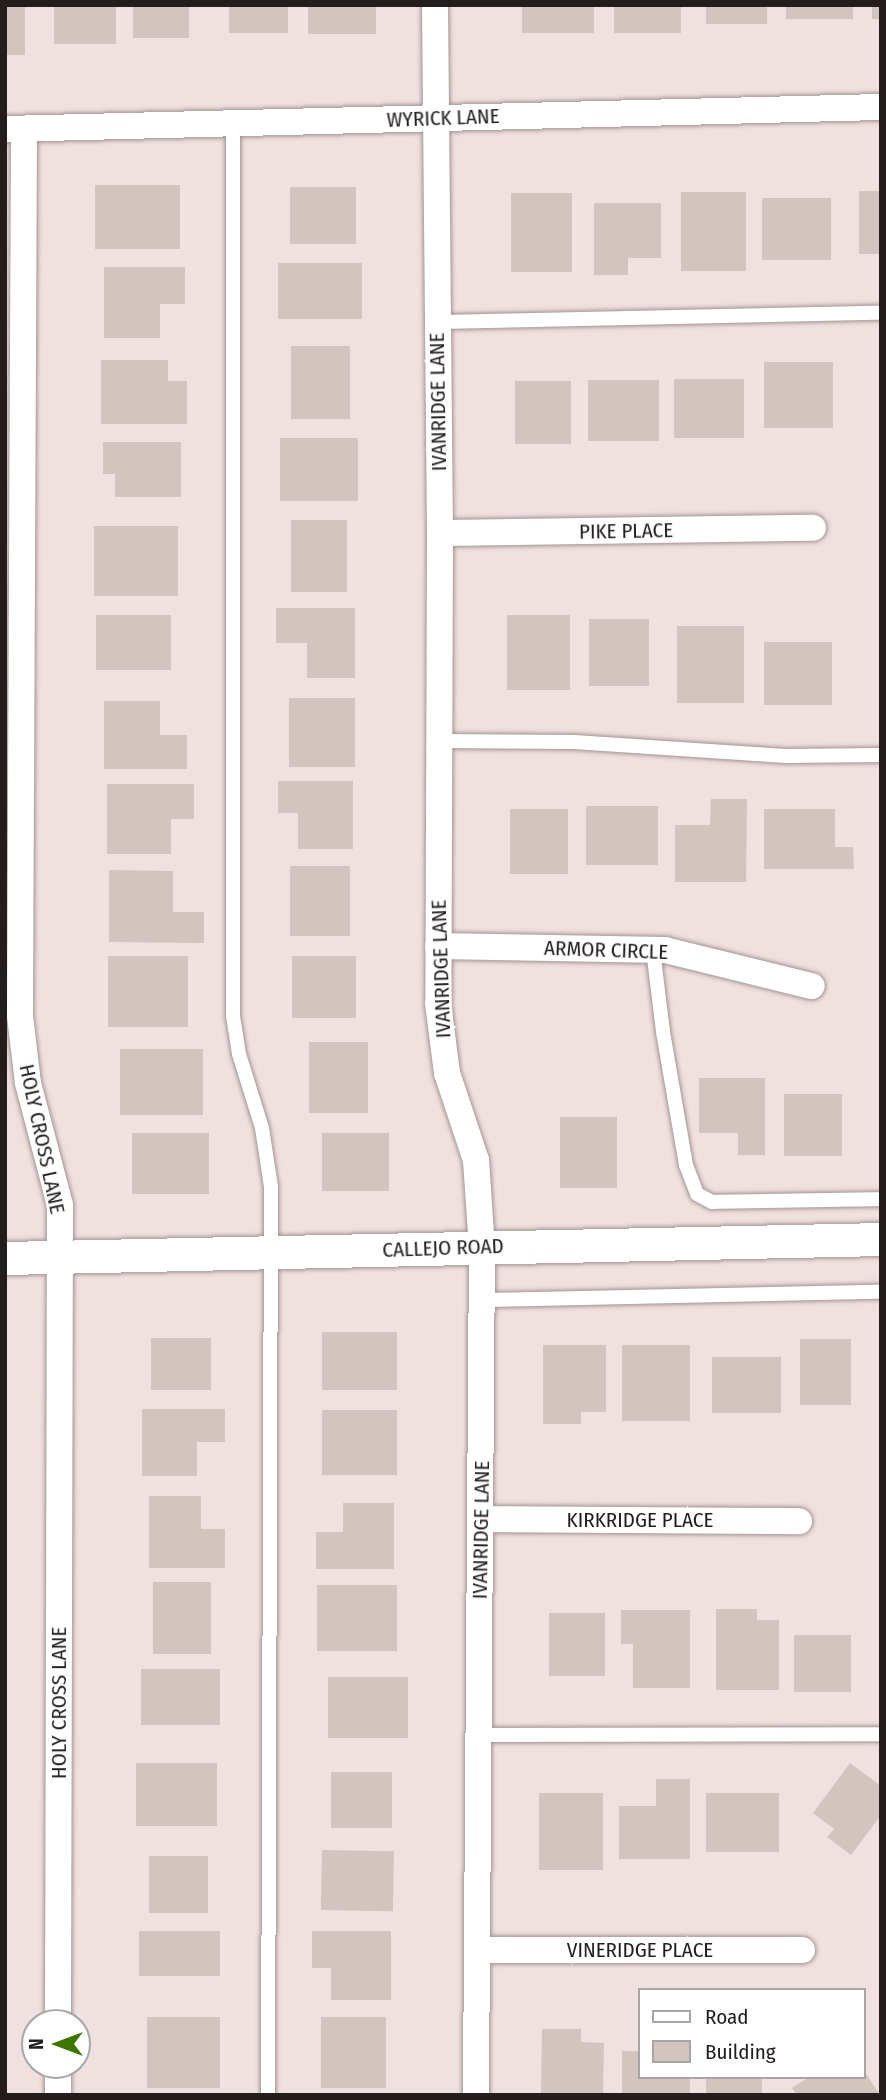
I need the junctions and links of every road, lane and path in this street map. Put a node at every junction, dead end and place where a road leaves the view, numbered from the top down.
1 (435, 5) edge
2 (881, 107) edge
3 (437, 118) junction
4 (233, 123) junction
5 (15, 129) edge
6 (881, 313) edge
7 (436, 322) junction
8 (813, 528) dead end
9 (440, 533) junction
10 (437, 741) junction
11 (881, 755) edge
12 (438, 946) junction
13 (653, 950) junction
14 (812, 986) dead end
15 (881, 1199) edge
16 (881, 1239) edge
17 (482, 1247) junction
18 (271, 1254) junction
19 (60, 1257) junction
20 (5, 1258) edge
21 (881, 1292) edge
22 (483, 1300) junction
23 (481, 1519) junction
24 (799, 1521) dead end
25 (881, 1734) edge
26 (478, 1735) junction
27 (478, 1950) junction
28 (802, 1950) dead end
29 (58, 2009) edge
30 (268, 2095) edge
31 (477, 2095) edge

1 - 3 street, IVANRIDGE LANE
2 - 3 street, WYRICK LANE
3 - 4 street, WYRICK LANE
3 - 7 street, IVANRIDGE LANE
4 - 5 street, WYRICK LANE
4 - 18 lane
5 - 19 street, HOLY CROSS LANE
6 - 7 lane
7 - 9 street, IVANRIDGE LANE
8 - 9 street, PIKE PLACE
9 - 10 street, IVANRIDGE LANE
10 - 11 lane
10 - 12 street, IVANRIDGE LANE
12 - 13 street, ARMOR CIRCLE
12 - 17 street, IVANRIDGE LANE
13 - 14 street, ARMOR CIRCLE
13 - 15 lane
16 - 17 street, CALLEJO ROAD
17 - 18 street, CALLEJO ROAD
17 - 22 street, IVANRIDGE LANE
18 - 19 street, CALLEJO ROAD
18 - 30 lane
19 - 20 street, CALLEJO ROAD
19 - 29 street, HOLY CROSS LANE
21 - 22 lane
22 - 23 street, IVANRIDGE LANE
23 - 24 street, KIRKRIDGE PLACE
23 - 26 street, IVANRIDGE LANE
25 - 26 lane
26 - 27 street, IVANRIDGE LANE
27 - 28 street, VINERIDGE PLACE
27 - 31 street, IVANRIDGE LANE

